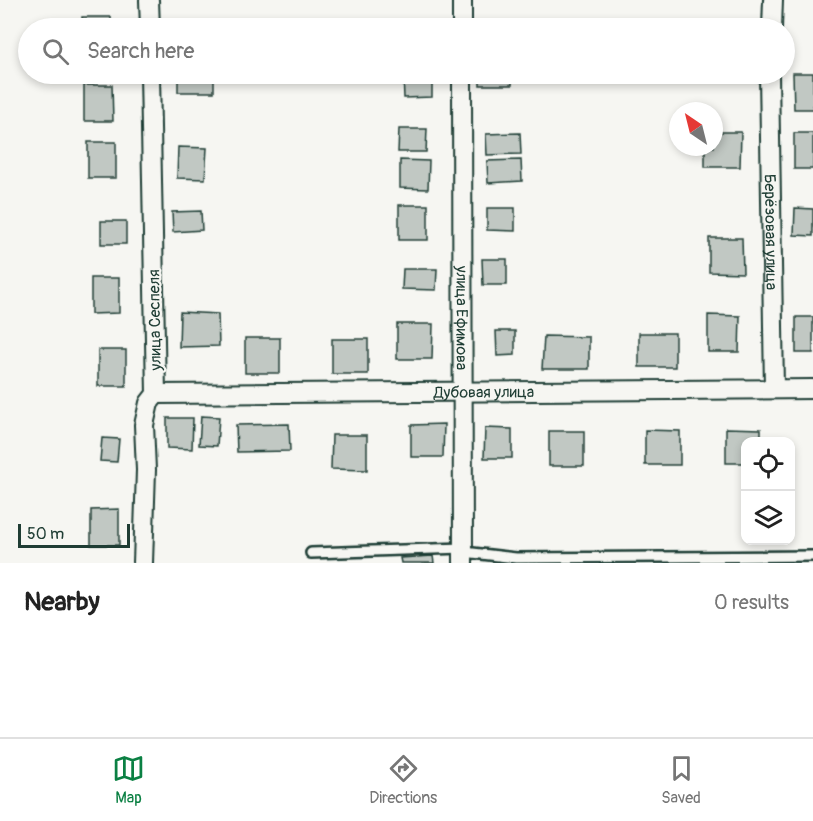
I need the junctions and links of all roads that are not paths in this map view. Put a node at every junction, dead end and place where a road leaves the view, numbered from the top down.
1 (149, 0) edge
2 (462, 0) edge
3 (773, 0) edge
4 (150, 18) edge
5 (462, 18) edge
6 (772, 18) edge
7 (150, 84) edge
8 (462, 84) edge
9 (769, 84) edge
10 (774, 389) junction
11 (813, 389) edge
12 (464, 392) junction
13 (156, 394) junction
14 (311, 553) dead end
15 (464, 554) edge
16 (813, 556) edge
17 (143, 563) edge

1 - 4 street
2 - 5 street
3 - 6 street
7 - 13 street, улица Сеспеля
8 - 12 street, улица Ефимова
9 - 10 street, Берёзовая улица
10 - 11 street, Дубовая улица
10 - 12 street, Дубовая улица
12 - 13 street, Дубовая улица
12 - 15 street, улица Ефимова
13 - 17 street, улица Сеспеля
14 - 15 lane
15 - 16 lane

